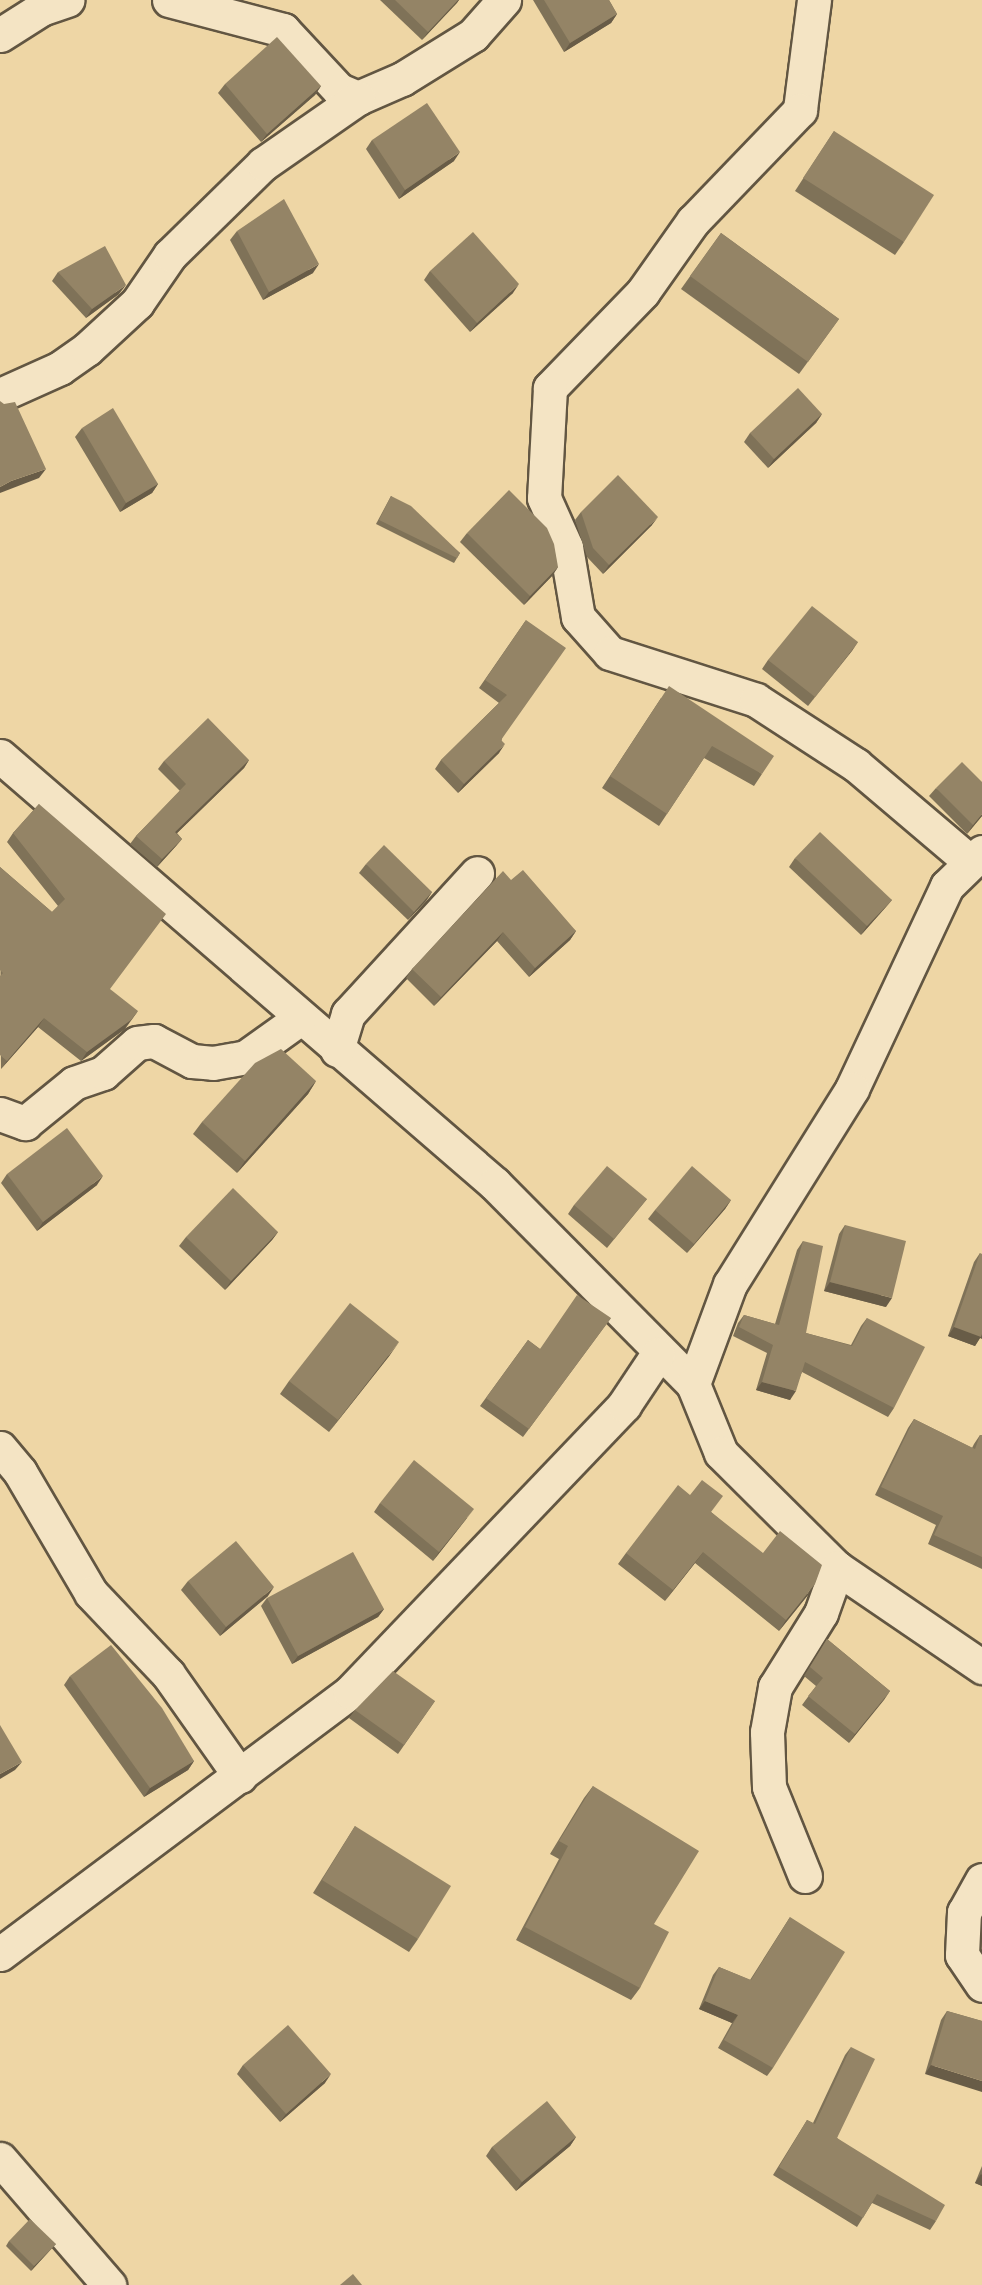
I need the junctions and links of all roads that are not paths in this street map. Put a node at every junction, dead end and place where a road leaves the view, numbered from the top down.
1 (66, 0) edge
2 (169, 0) edge
3 (504, 0) edge
4 (814, 0) edge
5 (0, 35) edge
6 (358, 98) junction
7 (0, 395) edge
8 (0, 756) edge
9 (975, 856) edge
10 (477, 873) dead end
11 (298, 1019) junction
12 (337, 1050) junction
13 (0, 1114) edge
14 (658, 1354) junction
15 (693, 1384) junction
16 (0, 1448) edge
17 (837, 1568) junction
18 (982, 1667) edge
19 (240, 1776) junction
20 (805, 1876) dead end
21 (982, 1880) edge
22 (0, 1954) edge
23 (982, 1985) edge
24 (0, 2159) edge
25 (109, 2285) edge

1 - 5 street
2 - 6 street
3 - 6 street
4 - 9 street
6 - 7 street
8 - 11 street
9 - 15 street
10 - 12 street
11 - 12 street
11 - 13 street
12 - 14 street
14 - 15 street
14 - 19 street
15 - 17 street
16 - 19 street
17 - 18 street
17 - 20 street
19 - 22 street
21 - 23 street
24 - 25 street

